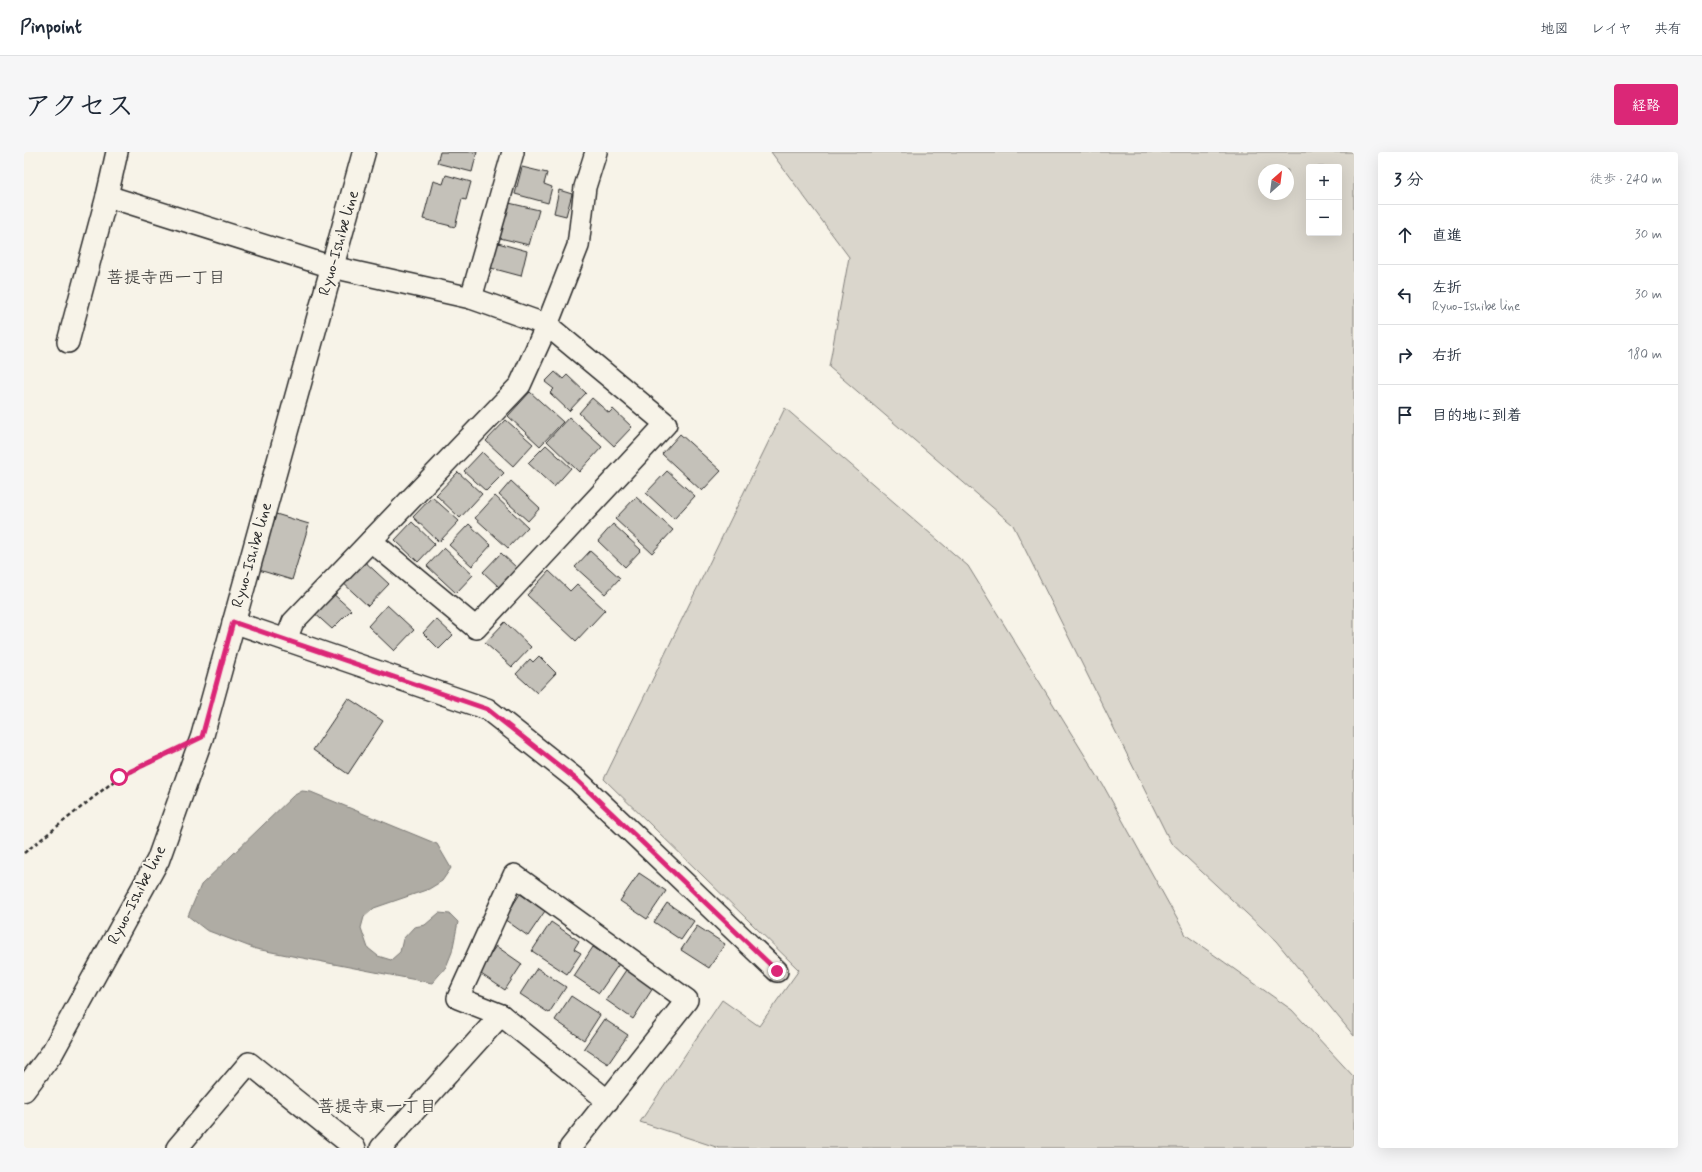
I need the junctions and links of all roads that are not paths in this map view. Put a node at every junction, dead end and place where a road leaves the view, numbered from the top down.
1 (117, 152) edge
2 (364, 152) edge
3 (513, 152) edge
4 (596, 152) edge
5 (107, 196) junction
6 (332, 267) junction
7 (471, 298) junction
8 (547, 324) junction
9 (68, 342) dead end
10 (371, 541) junction
11 (233, 622) junction
12 (286, 640) junction
13 (777, 971) dead end
14 (501, 1015) junction
15 (24, 1090) edge
16 (608, 1101) junction
17 (177, 1148) edge
18 (355, 1148) edge
19 (381, 1148) edge
20 (570, 1148) edge

1 - 5 street
2 - 6 main road, Ryuo-Ishibe line
3 - 7 street
4 - 8 street
5 - 6 street
5 - 9 street
6 - 7 street
6 - 11 main road, Ryuo-Ishibe line
7 - 8 street
8 - 10 street
8 - 10 street
10 - 12 street
11 - 12 street
11 - 15 main road, Ryuo-Ishibe line
12 - 13 street
14 - 16 street
14 - 16 street
14 - 19 street
16 - 20 street
17 - 18 street

